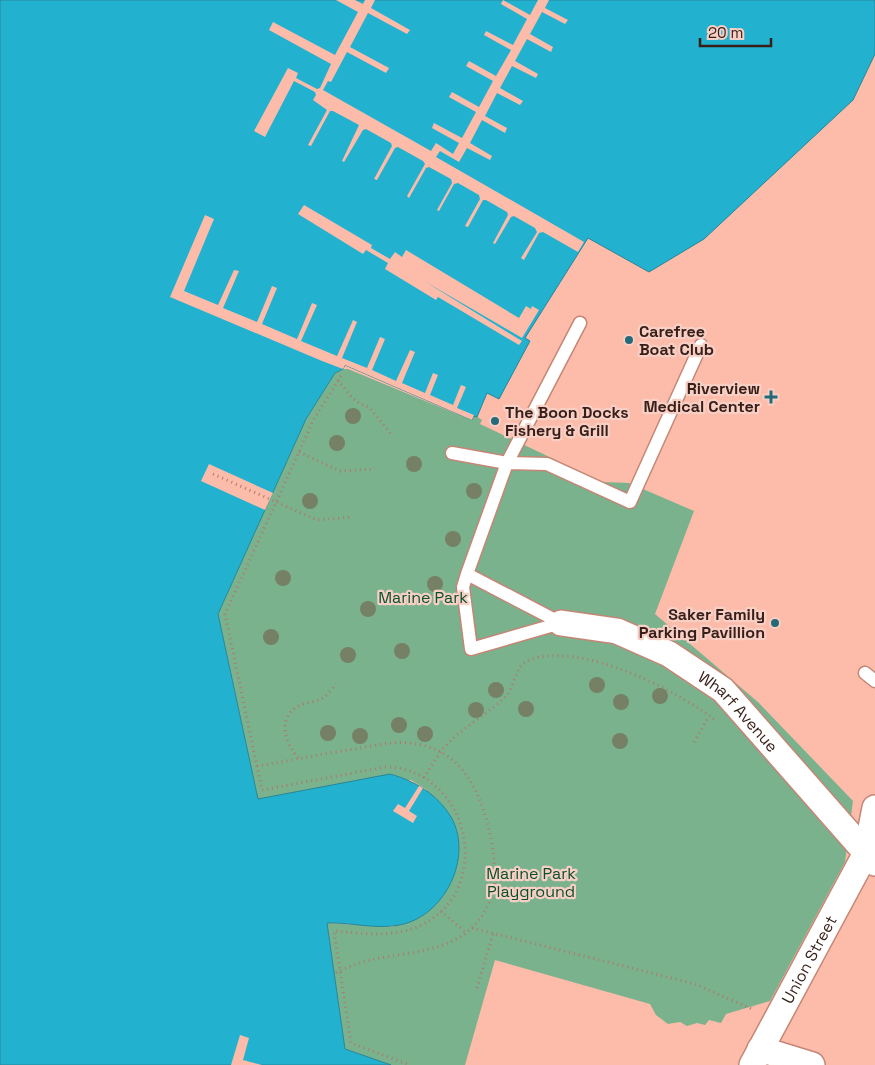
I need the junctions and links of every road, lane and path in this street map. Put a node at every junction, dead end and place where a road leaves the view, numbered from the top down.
1 (580, 323) dead end
2 (701, 345) dead end
3 (391, 434) dead end
4 (299, 452) junction
5 (452, 453) dead end
6 (507, 463) junction
7 (375, 469) dead end
8 (213, 474) dead end
9 (276, 502) junction
10 (353, 517) dead end
11 (467, 574) junction
12 (561, 623) junction
13 (865, 673) dead end
14 (875, 682) edge
15 (336, 684) dead end
16 (709, 716) junction
17 (722, 726) dead end
18 (694, 742) dead end
19 (440, 753) junction
20 (298, 758) junction
21 (257, 766) junction
22 (424, 778) junction
23 (875, 808) edge
24 (870, 858) edge
25 (441, 911) junction
26 (472, 928) junction
27 (466, 932) junction
28 (493, 934) junction
29 (340, 971) junction
30 (334, 973) dead end
31 (477, 988) dead end
32 (775, 1021) junction
33 (756, 1057) edge
34 (410, 1065) edge
35 (812, 1065) edge

1 - 6 lane
2 - 6 lane
3 - 4 path
4 - 7 path
4 - 9 path
5 - 6 lane
6 - 11 lane
8 - 9 path
9 - 10 path
9 - 21 path
11 - 12 lane
11 - 12 lane
12 - 24 street, Wharf Avenue
13 - 14 lane
15 - 20 path
16 - 17 path
16 - 18 path
16 - 19 path
19 - 20 path
19 - 22 path
19 - 26 path
20 - 21 path
21 - 22 path
22 - 25 path
23 - 24 street, Union Street
24 - 32 street, Union Street
25 - 27 path
25 - 29 path
26 - 27 path
26 - 28 path
27 - 29 path
28 - 31 path
28 - 32 path
29 - 30 path
29 - 34 path
32 - 33 street, Union Street
33 - 35 street

